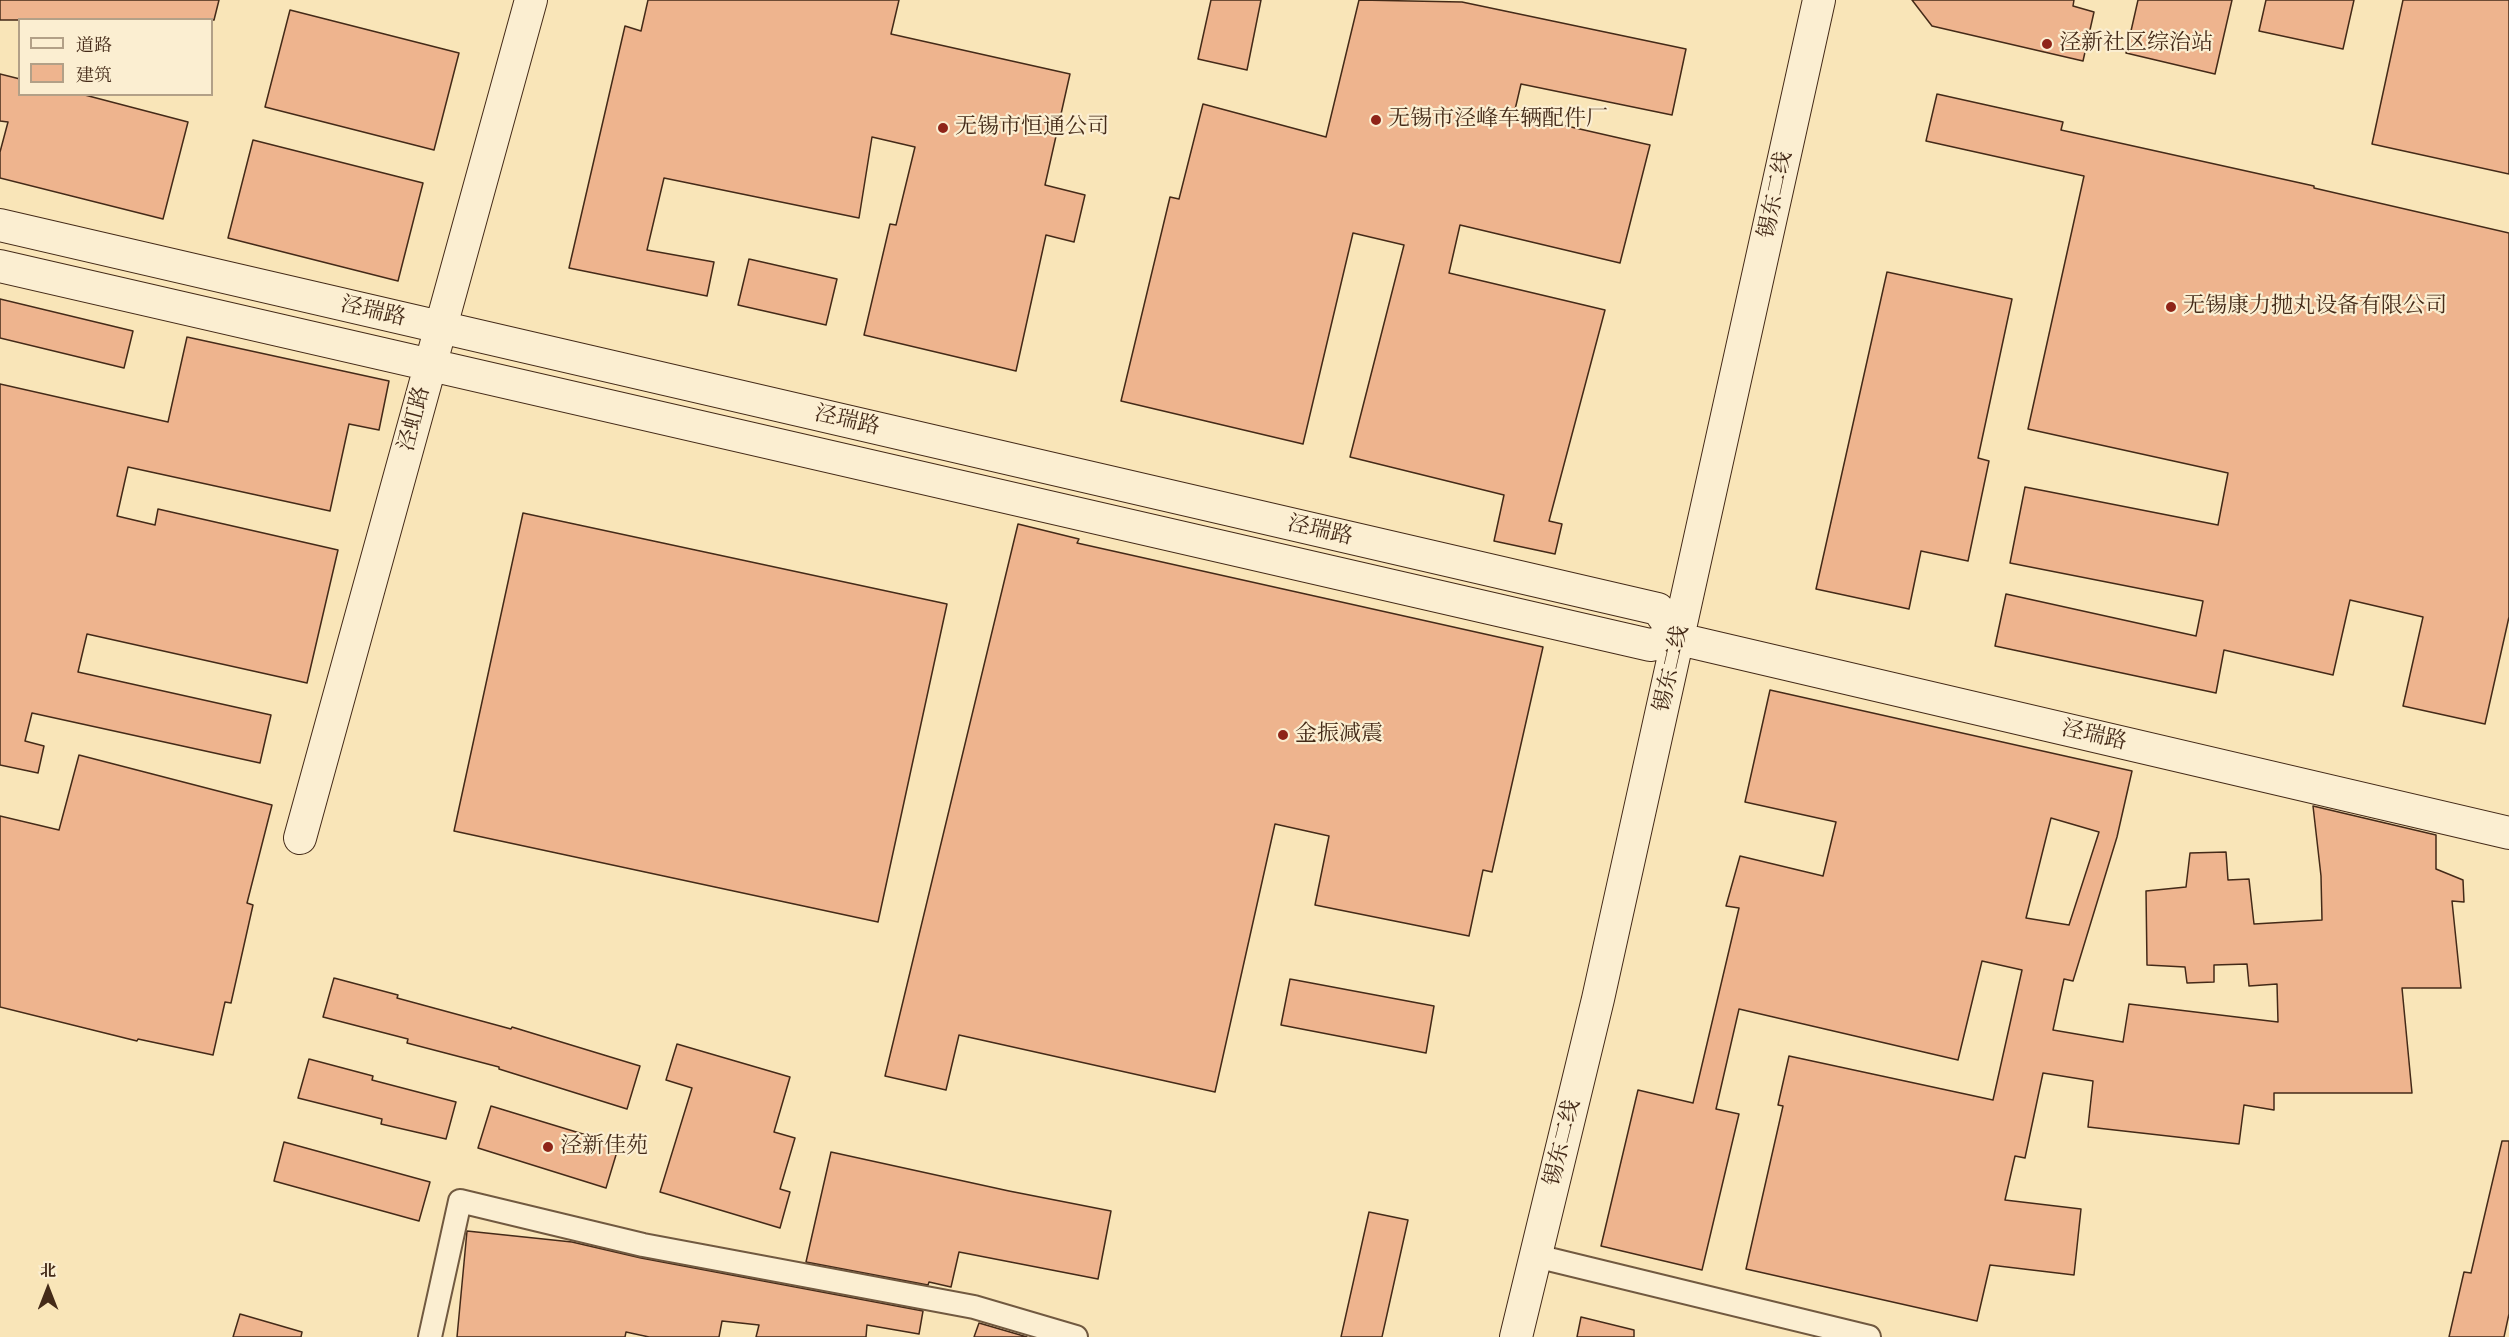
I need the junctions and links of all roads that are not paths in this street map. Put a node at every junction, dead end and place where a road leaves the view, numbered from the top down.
1 (531, 0) edge
2 (1819, 0) edge
3 (0, 225) edge
4 (0, 266) edge
5 (440, 327) junction
6 (430, 365) junction
7 (1678, 639) junction
8 (2509, 833) edge
9 (300, 838) dead end
10 (1536, 1256) junction
11 (430, 1337) edge
12 (1076, 1337) edge
13 (1516, 1337) edge
14 (1869, 1337) edge

1 - 5 street, 泾虹路
2 - 7 street, 锡东二线
3 - 5 street, 泾瑞路
4 - 6 street, 泾瑞路
5 - 6 street, 泾虹路
5 - 7 street, 泾瑞路
6 - 7 street, 泾瑞路
6 - 9 street, 泾虹路
7 - 8 street, 泾瑞路
7 - 10 street, 锡东二线
10 - 13 street, 锡东二线
10 - 14 street
11 - 12 street

